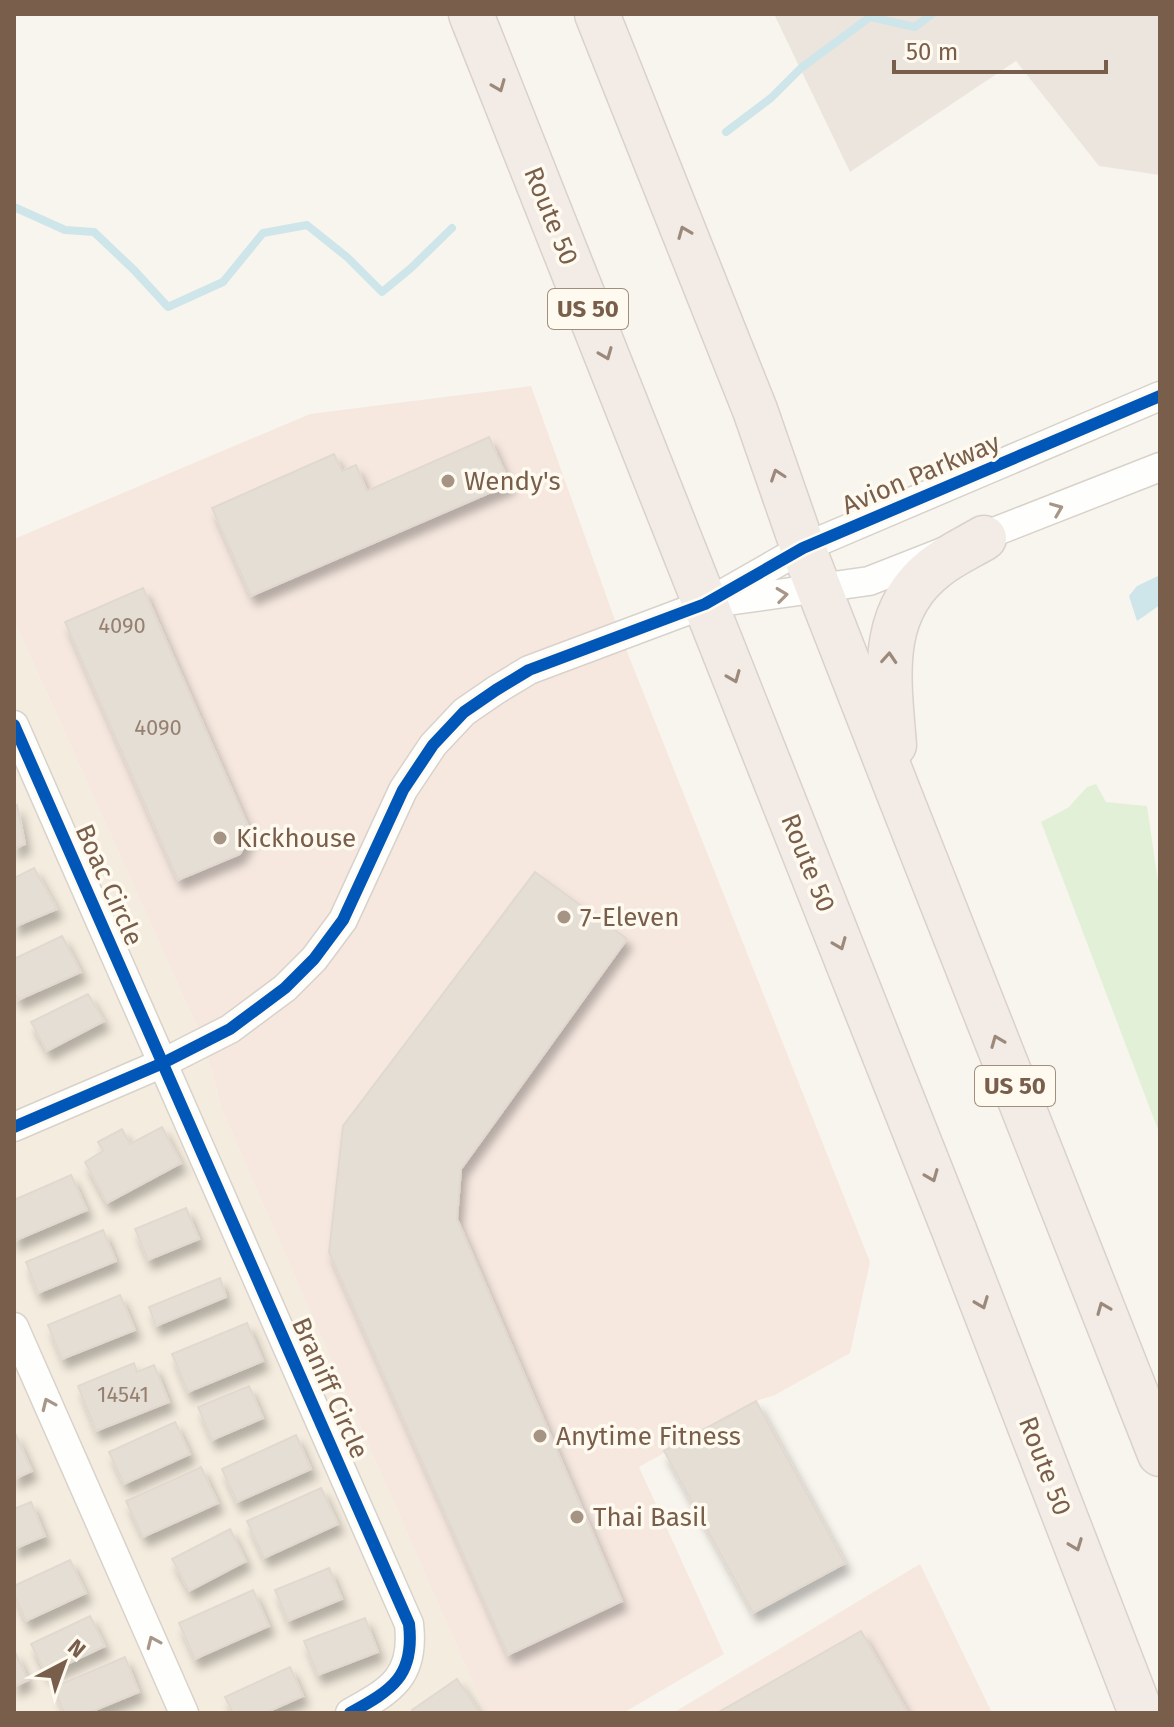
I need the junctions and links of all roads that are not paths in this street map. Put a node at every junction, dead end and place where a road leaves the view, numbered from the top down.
1 (471, 14) edge
2 (597, 14) edge
3 (1160, 396) edge
4 (1160, 467) edge
5 (984, 538) junction
6 (803, 548) junction
7 (819, 590) junction
8 (705, 604) junction
9 (14, 725) edge
10 (898, 791) junction
11 (163, 1063) junction
12 (14, 1127) edge
13 (14, 1327) edge
14 (1160, 1454) edge
15 (184, 1713) edge
16 (350, 1713) edge
17 (1141, 1713) edge

1 -> 8 highway, Route 50 / US 50
6 -> 2 highway, US 50
3 - 6 street, Avion Parkway
5 -> 4 street
5 - 7 street
10 -> 5 highway
6 - 7 highway, US 50
6 - 8 street, Avion Parkway
8 -> 7 street
7 - 10 highway, US 50
8 - 11 street
8 -> 17 highway, Route 50 / US 50
9 - 11 street, Boac Circle
14 -> 10 highway, US 50
11 - 12 street
11 - 16 street, Braniff Circle
15 -> 13 street

